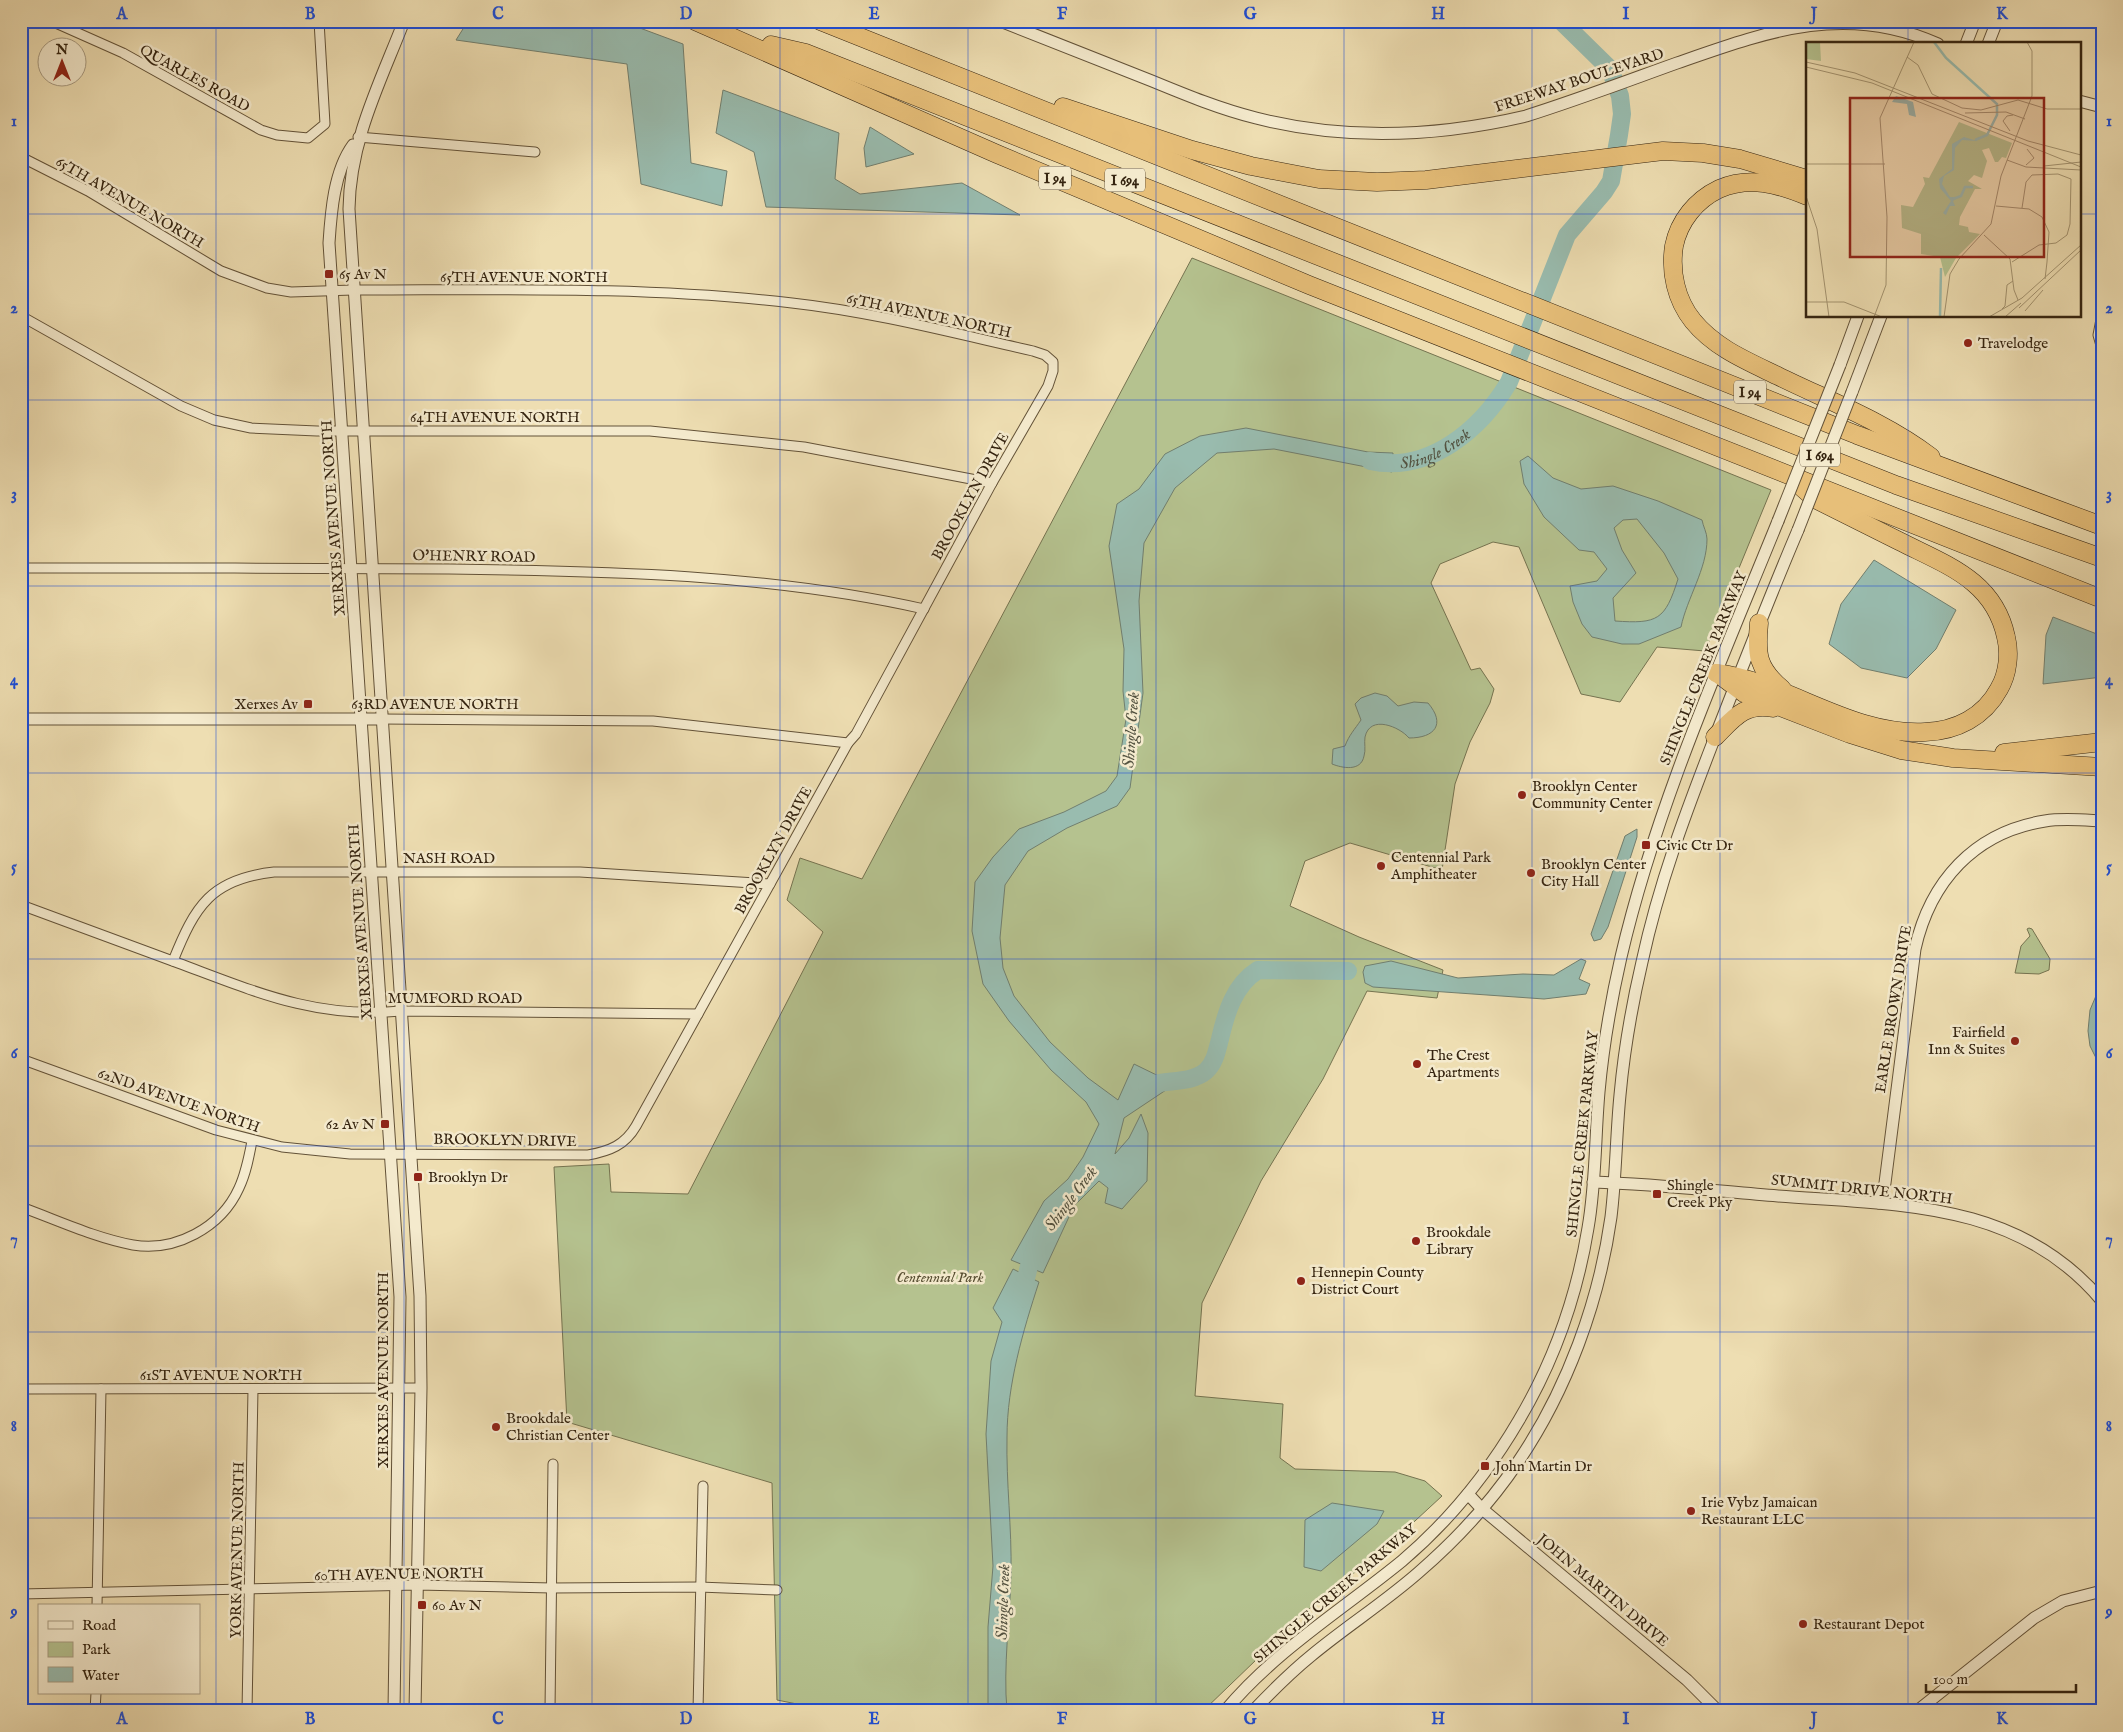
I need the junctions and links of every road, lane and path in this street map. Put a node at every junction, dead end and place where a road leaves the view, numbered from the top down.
1 (51, 21) edge
2 (319, 21) edge
3 (404, 21) edge
4 (695, 21) edge
5 (820, 21) edge
6 (1000, 21) edge
7 (1975, 21) edge
8 (1997, 21) edge
9 (736, 38) junction
10 (1933, 42) edge
11 (1967, 42) edge
12 (1989, 42) edge
13 (883, 45) junction
14 (2080, 101) edge
15 (2102, 107) edge
16 (358, 137) junction
17 (535, 152) dead end
18 (21, 157) edge
19 (1806, 179) edge
20 (1806, 196) edge
21 (333, 290) junction
22 (353, 290) junction
23 (2102, 314) edge
24 (21, 316) edge
25 (1857, 318) edge
26 (1880, 318) edge
27 (2102, 348) edge
28 (1053, 362) joint
29 (342, 430) junction
30 (362, 430) junction
31 (1947, 470) junction
32 (1788, 475) junction
33 (992, 483) junction
34 (2102, 526) edge
35 (2102, 558) edge
36 (21, 568) edge
37 (352, 568) junction
38 (371, 568) junction
39 (2102, 599) edge
40 (924, 609) junction
41 (1759, 623) junction
42 (1716, 673) junction
43 (1736, 681) junction
44 (1816, 706) junction
45 (1798, 715) junction
46 (21, 719) edge
47 (362, 719) junction
48 (381, 719) junction
49 (1715, 737) junction
50 (2102, 742) edge
51 (848, 743) junction
52 (1919, 754) junction
53 (2102, 767) edge
54 (2102, 822) edge
55 (372, 872) junction
56 (392, 872) junction
57 (770, 884) junction
58 (21, 905) edge
59 (173, 961) junction
60 (402, 1011) junction
61 (382, 1012) junction
62 (698, 1014) junction
63 (21, 1059) edge
64 (252, 1141) junction
65 (410, 1152) junction
66 (391, 1154) junction
67 (1593, 1182) junction
68 (1614, 1183) junction
69 (1879, 1203) junction
70 (21, 1207) edge
71 (2102, 1301) edge
72 (400, 1388) junction
73 (421, 1388) junction
74 (21, 1389) edge
75 (100, 1389) junction
76 (253, 1389) junction
77 (552, 1464) dead end
78 (703, 1486) dead end
79 (1468, 1494) junction
80 (1481, 1508) junction
81 (417, 1585) junction
82 (397, 1586) junction
83 (699, 1586) junction
84 (552, 1588) junction
85 (250, 1590) junction
86 (777, 1590) dead end
87 (2102, 1591) edge
88 (97, 1592) junction
89 (21, 1594) edge
90 (97, 1604) edge
91 (96, 1694) edge
92 (95, 1711) edge
93 (248, 1711) edge
94 (394, 1711) edge
95 (415, 1711) edge
96 (550, 1711) edge
97 (698, 1711) edge
98 (1225, 1711) edge
99 (1253, 1711) edge
100 (1718, 1711) edge
101 (1918, 1711) edge

1 - 2 street, QUARLES ROAD
3 - 16 street, XERXES AVENUE NORTH
4 - 9 highway, I 94
5 - 13 highway, I 94
6 - 10 street, FREEWAY BOULEVARD
7 - 11 street
8 - 12 street
9 - 32 highway, I 94
9 - 35 highway, I 694
13 - 19 highway
13 - 31 highway, I 94
14 - 15 street
16 - 17 street
16 - 21 street, XERXES AVENUE NORTH
16 - 22 street, XERXES AVENUE NORTH
18 - 21 street, 65TH AVENUE NORTH
20 - 31 highway
21 - 22 street, 65TH AVENUE NORTH
21 - 29 street, XERXES AVENUE NORTH
22 - 28 street, 65TH AVENUE NORTH
22 - 30 street, XERXES AVENUE NORTH
23 - 27 street
24 - 29 street, 64TH AVENUE NORTH
25 - 42 street, SHINGLE CREEK PARKWAY, bridge
26 - 41 street, bridge
28 - 33 street, BROOKLYN DRIVE
29 - 30 street, 64TH AVENUE NORTH
29 - 37 street, XERXES AVENUE NORTH
30 - 33 street, 64TH AVENUE NORTH
30 - 38 street, XERXES AVENUE NORTH
31 - 34 highway, I 94
32 - 39 highway, I 94
32 - 44 highway
33 - 40 street, BROOKLYN DRIVE
36 - 37 street, O'HENRY ROAD
37 - 38 street, O'HENRY ROAD
37 - 47 street, XERXES AVENUE NORTH
38 - 40 street, O'HENRY ROAD
38 - 48 street, XERXES AVENUE NORTH
40 - 51 street, BROOKLYN DRIVE
41 - 43 street
41 - 44 highway
42 - 43 highway
42 - 67 street, SHINGLE CREEK PARKWAY
43 - 44 highway
43 - 45 highway
43 - 49 street
45 - 49 highway
45 - 52 highway
46 - 47 street, 63RD AVENUE NORTH
47 - 48 street, 63RD AVENUE NORTH
47 - 55 street, XERXES AVENUE NORTH
48 - 51 street, 63RD AVENUE NORTH
48 - 56 street, XERXES AVENUE NORTH
49 - 68 street
50 - 52 highway
51 - 57 street, BROOKLYN DRIVE
52 - 53 highway
54 - 69 street, EARLE BROWN DRIVE
55 - 56 street, NASH ROAD
55 - 59 street, NASH ROAD
55 - 61 street, XERXES AVENUE NORTH
56 - 57 street, NASH ROAD
56 - 60 street, XERXES AVENUE NORTH
57 - 62 street, BROOKLYN DRIVE
58 - 59 street, MUMFORD ROAD
59 - 61 street, MUMFORD ROAD
60 - 61 street, MUMFORD ROAD
60 - 62 street, MUMFORD ROAD
60 - 65 street, XERXES AVENUE NORTH
61 - 66 street, XERXES AVENUE NORTH
62 - 65 street, BROOKLYN DRIVE
63 - 64 street, 62ND AVENUE NORTH
64 - 66 street, 62ND AVENUE NORTH
64 - 70 street
65 - 66 street, BROOKLYN DRIVE
65 - 73 street, XERXES AVENUE NORTH
66 - 72 street, XERXES AVENUE NORTH
67 - 68 street, SUMMIT DRIVE NORTH
67 - 79 street, SHINGLE CREEK PARKWAY
68 - 69 street, SUMMIT DRIVE NORTH
68 - 80 street
69 - 71 street, SUMMIT DRIVE NORTH
72 - 73 street, 61ST AVENUE NORTH
72 - 76 street, 61ST AVENUE NORTH
72 - 82 street, XERXES AVENUE NORTH
73 - 81 street, XERXES AVENUE NORTH
74 - 75 street, 61ST AVENUE NORTH
75 - 76 street, 61ST AVENUE NORTH
75 - 88 street
76 - 85 street, YORK AVENUE NORTH
77 - 84 street
78 - 83 street
79 - 80 street, JOHN MARTIN DRIVE
79 - 98 street, SHINGLE CREEK PARKWAY
80 - 99 street
80 - 100 street, JOHN MARTIN DRIVE
81 - 82 street, 60TH AVENUE NORTH
81 - 84 street, 60TH AVENUE NORTH
81 - 95 street, XERXES AVENUE NORTH
82 - 85 street, 60TH AVENUE NORTH
82 - 94 street, XERXES AVENUE NORTH
83 - 84 street, 60TH AVENUE NORTH
83 - 86 street, 60TH AVENUE NORTH
83 - 97 street
84 - 96 street
85 - 88 street, 60TH AVENUE NORTH
85 - 93 street, YORK AVENUE NORTH
87 - 101 street
88 - 89 street, 60TH AVENUE NORTH
88 - 90 street
91 - 92 street

